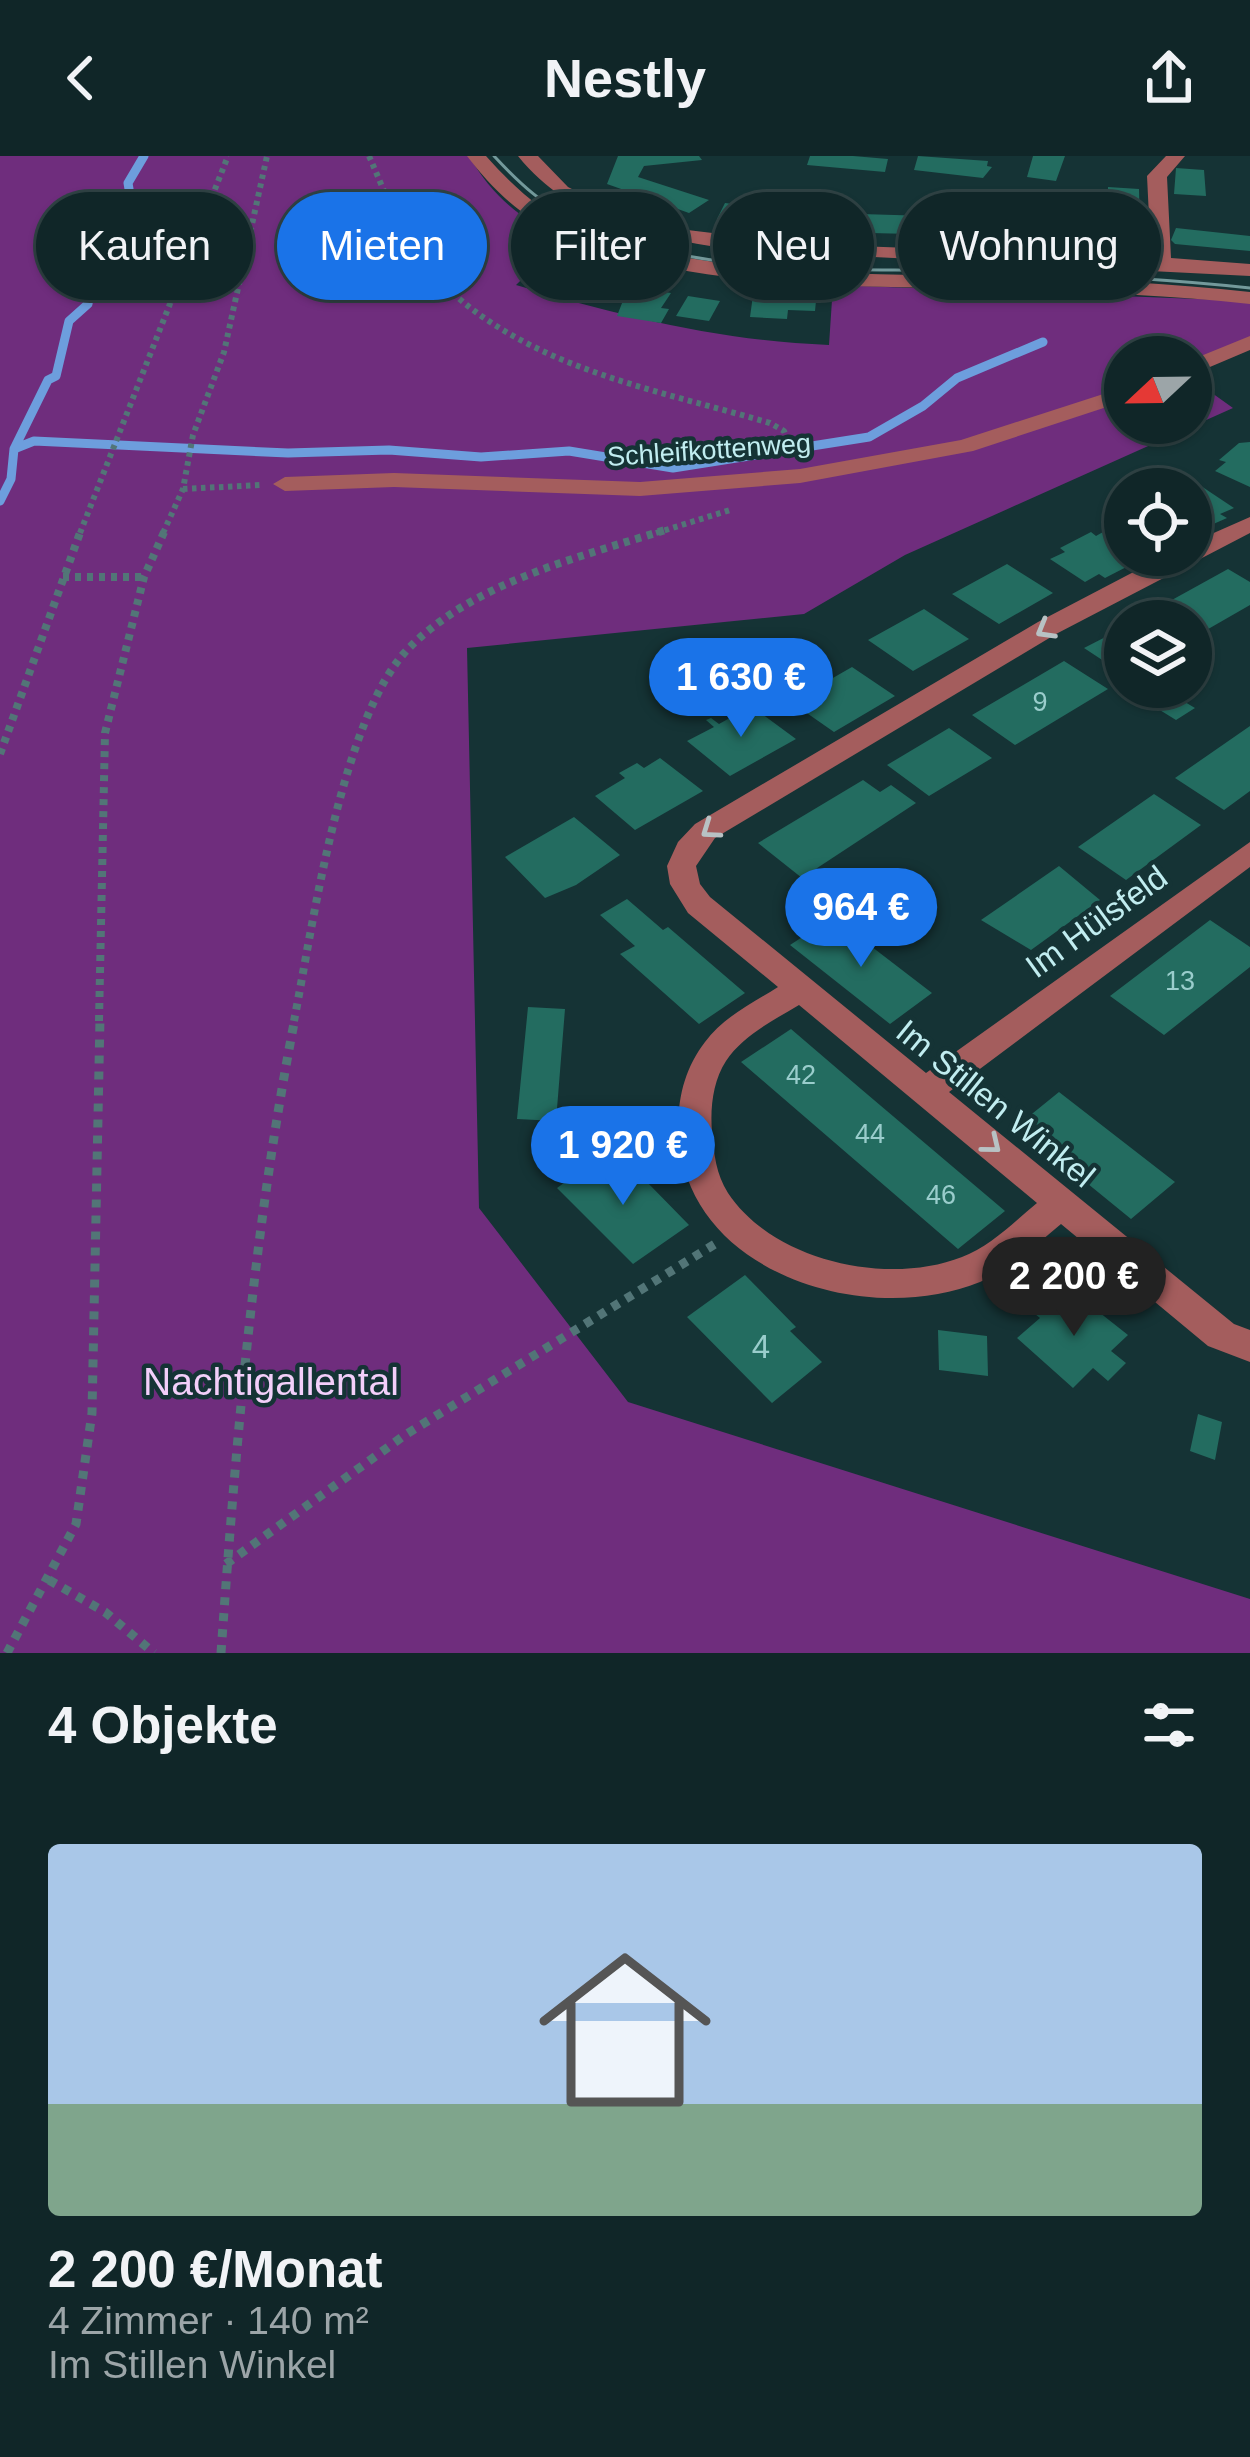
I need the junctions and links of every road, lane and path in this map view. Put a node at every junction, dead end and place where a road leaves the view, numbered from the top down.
1 (228, 156) edge
2 (268, 156) edge
3 (369, 156) edge
4 (476, 156) edge
5 (527, 156) edge
6 (1176, 156) edge
7 (1158, 192) edge
8 (898, 255) edge
9 (1161, 263) edge
10 (1250, 270) edge
11 (1250, 298) edge
12 (1250, 342) edge
13 (1212, 359) edge
14 (1104, 401) edge
15 (784, 430) dead end
16 (285, 484) joint
17 (183, 489) junction
18 (745, 506) dead end
19 (1250, 524) edge
20 (1212, 542) edge
21 (1146, 576) edge
22 (63, 577) junction
23 (144, 577) junction
24 (0, 754) edge
25 (1250, 852) edge
26 (798, 990) junction
27 (926, 1091) junction
28 (1062, 1203) junction
29 (738, 1226) junction
30 (1250, 1346) edge
31 (225, 1565) junction
32 (50, 1580) junction
33 (7, 1653) edge
34 (154, 1653) edge
35 (221, 1653) edge

1 - 22 path
2 - 17 path
3 - 15 path
4 - 11 street
5 - 8 street
6 - 7 street
9 - 10 street
12 - 13 street
14 - 16 street, Schleifkottenweg
16 - 17 path
17 - 23 path
18 - 31 path
19 - 20 street, Im Stillen Winkel
21 -> 26 street, Im Stillen Winkel
22 - 23 path
22 - 24 path
23 - 32 path
25 - 27 street, Im Hülsfeld
26 - 27 street, Im Stillen Winkel
26 - 29 street
27 -> 28 street, Im Stillen Winkel
28 - 29 street
28 - 30 street, Im Stillen Winkel
29 - 31 path
31 - 35 path
32 - 33 path
32 - 34 path

